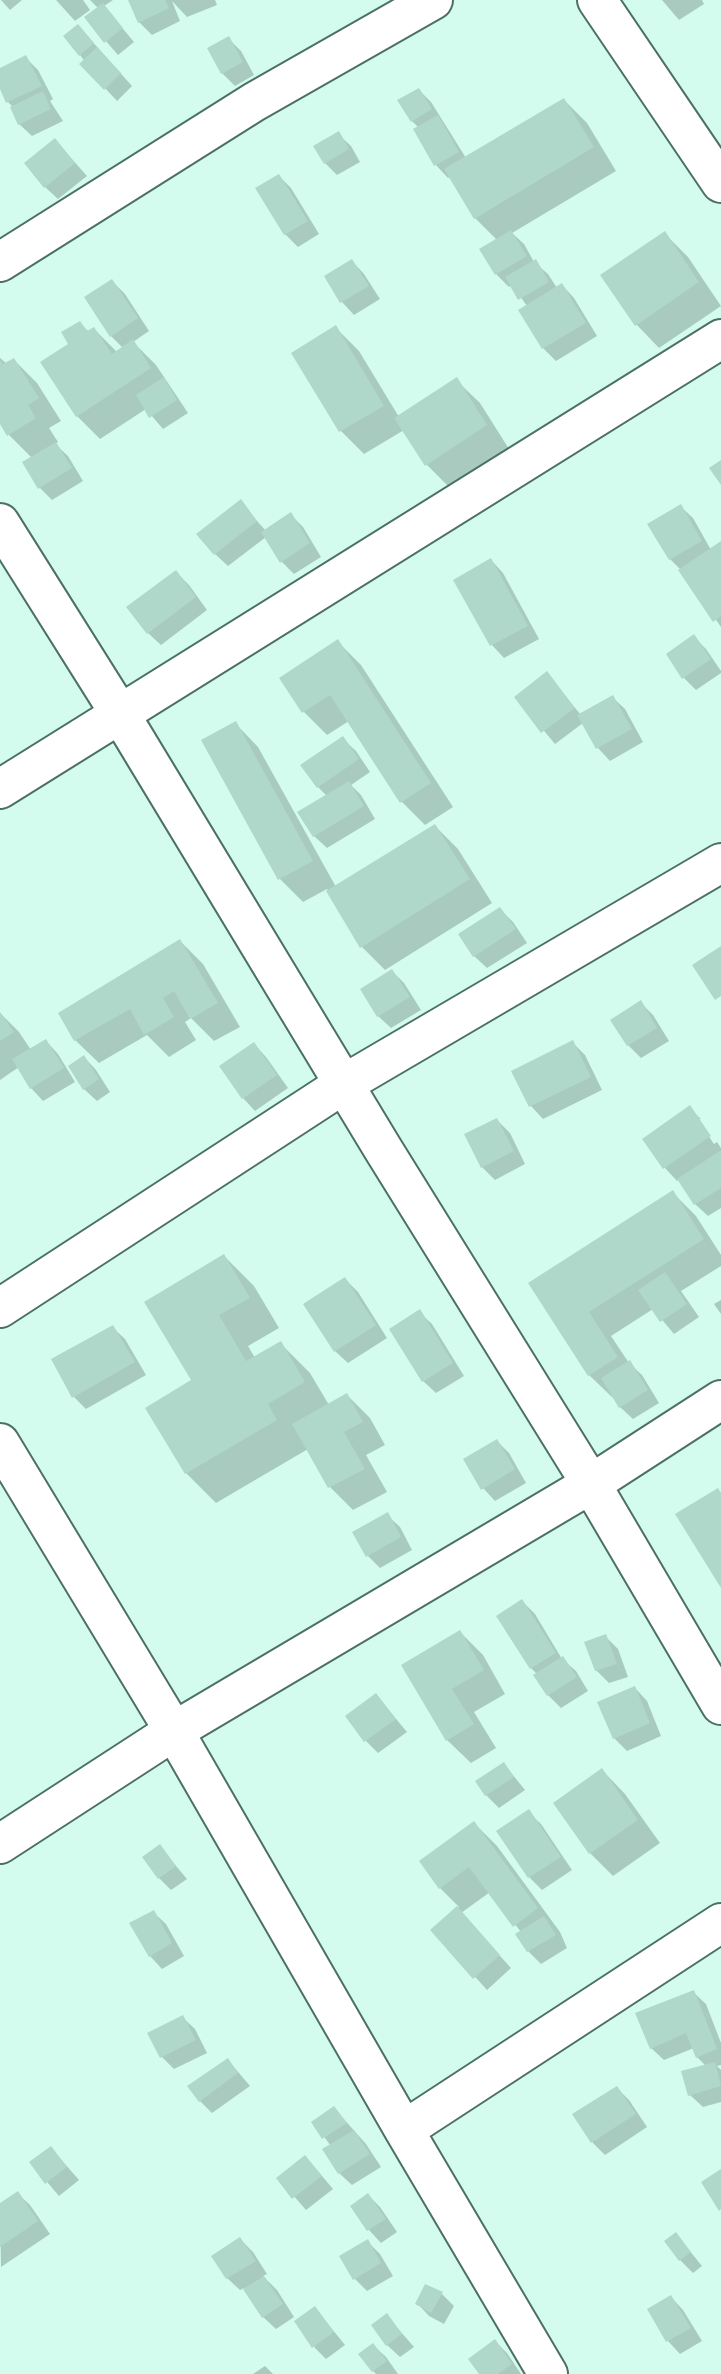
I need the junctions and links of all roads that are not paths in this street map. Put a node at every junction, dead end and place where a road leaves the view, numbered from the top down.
1 (433, 0) edge
2 (597, 0) edge
3 (721, 183) edge
4 (0, 262) edge
5 (721, 339) edge
6 (0, 523) edge
7 (120, 714) junction
8 (0, 789) edge
9 (721, 863) edge
10 (344, 1084) junction
11 (0, 1308) edge
12 (721, 1400) edge
13 (0, 1443) edge
14 (591, 1484) junction
15 (721, 1705) edge
16 (174, 1731) junction
17 (0, 1844) edge
18 (721, 1923) edge
19 (404, 2130) junction
20 (548, 2374) edge

1 - 4 street
2 - 3 street
5 - 7 street
6 - 7 street
7 - 8 street
7 - 10 street
9 - 10 street
10 - 11 street
10 - 14 street
12 - 14 street
13 - 16 street
14 - 15 street
14 - 16 street
16 - 17 street
16 - 19 street
18 - 19 street
19 - 20 street

